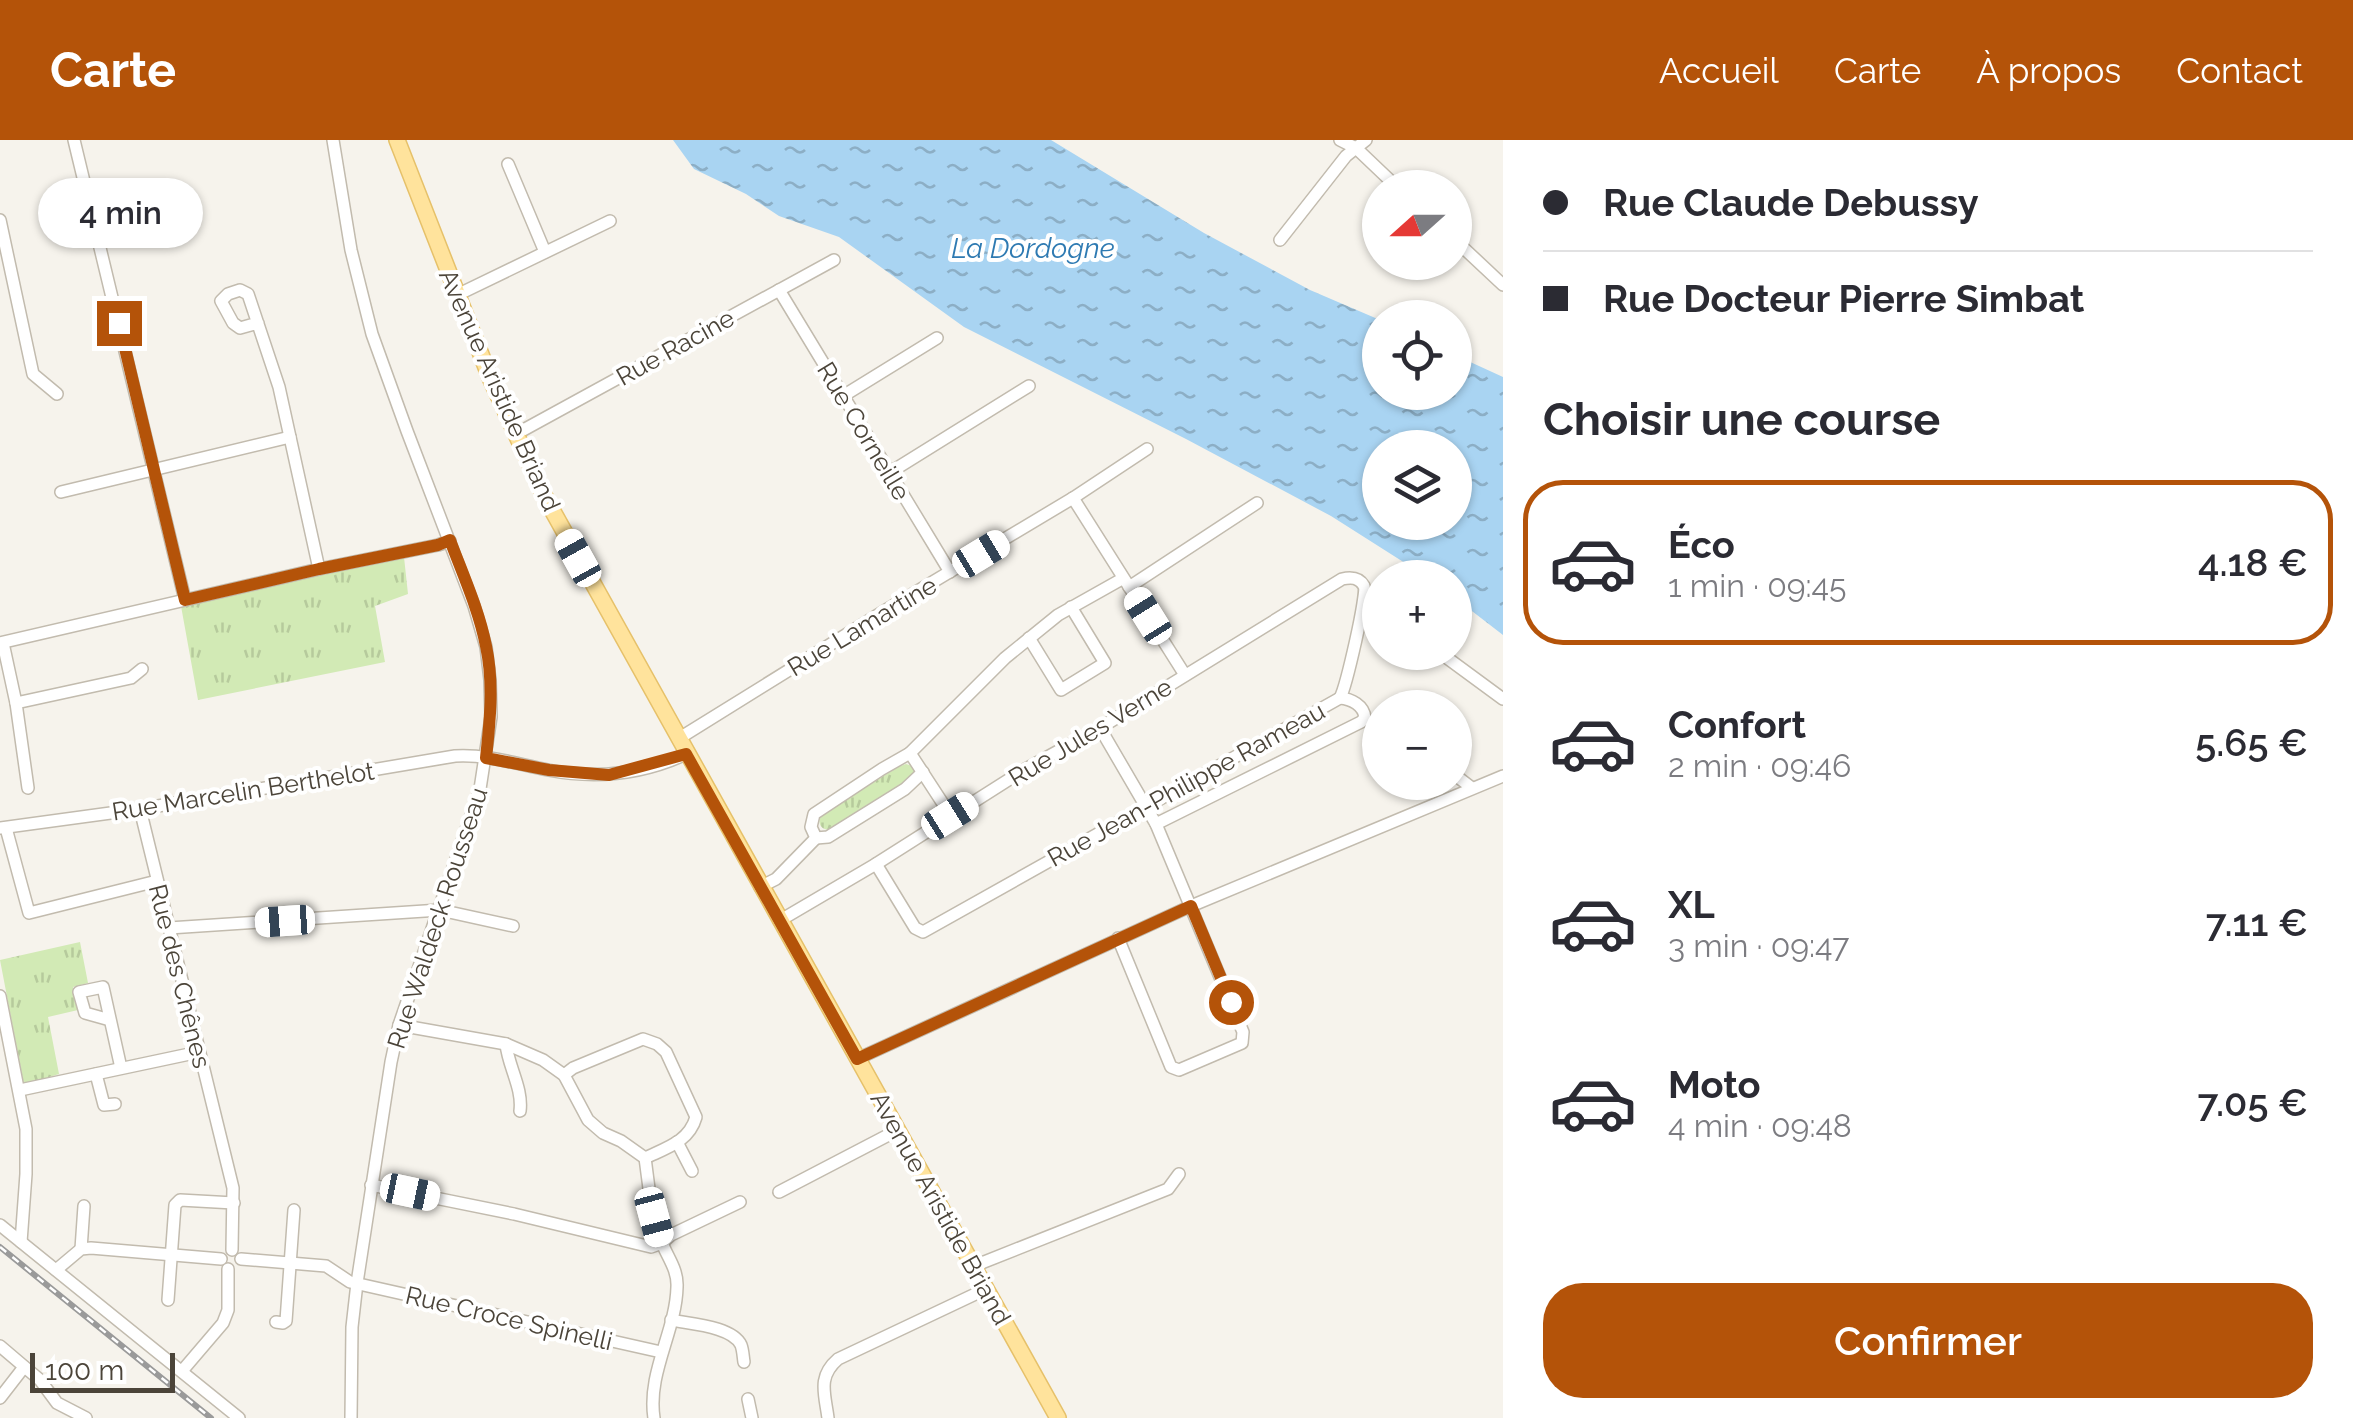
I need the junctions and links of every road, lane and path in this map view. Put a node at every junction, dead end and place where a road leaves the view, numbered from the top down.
1 (74, 140) edge
2 (333, 140) edge
3 (397, 140) edge
4 (1340, 140) edge
5 (1361, 144) edge
6 (508, 164) dead end
7 (1383, 170) edge
8 (0, 220) edge
9 (610, 221) dead end
10 (1280, 240) dead end
11 (544, 252) junction
12 (1472, 256) edge
13 (834, 260) dead end
14 (1503, 285) edge
15 (779, 290) junction
16 (457, 295) junction
17 (258, 323) dead end
18 (937, 338) dead end
19 (1029, 386) dead end
20 (57, 394) dead end
21 (843, 396) junction
22 (516, 434) junction
23 (290, 436) junction
24 (1147, 448) dead end
25 (155, 470) junction
26 (890, 473) junction
27 (61, 492) dead end
28 (1073, 498) junction
29 (1257, 503) dead end
30 (450, 540) junction
31 (319, 569) junction
32 (950, 572) junction
33 (1126, 583) junction
34 (1362, 584) edge
35 (185, 600) junction
36 (1071, 607) junction
37 (1362, 622) edge
38 (1029, 638) junction
39 (2, 643) edge
40 (142, 669) dead end
41 (1464, 670) edge
42 (1184, 675) junction
43 (1340, 698) junction
44 (1503, 699) edge
45 (16, 703) junction
46 (1362, 709) edge
47 (1362, 721) edge
48 (1100, 728) junction
49 (682, 746) junction
50 (910, 754) junction
51 (486, 758) junction
52 (923, 772) junction
53 (1503, 776) edge
54 (28, 788) dead end
55 (1472, 788) edge
56 (1443, 800) edge
57 (1146, 806) junction
58 (140, 808) junction
59 (950, 816) junction
60 (1156, 824) junction
61 (3, 828) edge
62 (816, 838) junction
63 (876, 864) junction
64 (157, 881) junction
65 (760, 887) junction
66 (1191, 906) junction
67 (440, 910) junction
68 (779, 921) junction
69 (513, 926) dead end
70 (169, 928) junction
71 (1118, 938) junction
72 (0, 996) edge
73 (110, 1020) dead end
74 (400, 1025) junction
75 (506, 1044) junction
76 (198, 1052) junction
77 (857, 1059) junction
78 (121, 1068) junction
79 (96, 1074) junction
80 (564, 1075) junction
81 (20, 1090) junction
82 (115, 1104) dead end
83 (520, 1110) dead end
84 (898, 1130) junction
85 (677, 1142) junction
86 (644, 1158) junction
87 (692, 1171) dead end
88 (1179, 1174) dead end
89 (371, 1184) junction
90 (779, 1192) dead end
91 (740, 1202) dead end
92 (234, 1203) junction
93 (84, 1206) dead end
94 (294, 1210) dead end
95 (0, 1224) edge
96 (21, 1242) junction
97 (662, 1243) junction
98 (80, 1249) junction
99 (237, 1254) junction
100 (172, 1255) junction
101 (290, 1262) junction
102 (225, 1264) junction
103 (974, 1266) junction
104 (56, 1270) junction
105 (357, 1283) junction
106 (986, 1289) junction
107 (168, 1300) dead end
108 (671, 1320) junction
109 (276, 1322) dead end
110 (0, 1346) edge
111 (662, 1352) junction
112 (744, 1362) dead end
113 (24, 1367) junction
114 (182, 1372) junction
115 (0, 1398) edge
116 (748, 1400) dead end
117 (86, 1418) edge
118 (239, 1418) edge
119 (352, 1418) edge
120 (654, 1418) edge
121 (752, 1418) edge
122 (828, 1418) edge
123 (1058, 1418) edge

1 - 25 street
2 - 30 street, Rue Waldeck Rousseau
3 - 16 main road, Avenue Aristide Briand
4 - 5 street
5 - 7 street
5 - 10 street
6 - 11 street
8 - 20 street
9 - 11 street
11 - 16 street
12 - 14 street
13 - 15 street, Rue Racine
15 - 21 street, Rue Corneille
15 - 22 street, Rue Racine
16 - 22 main road, Avenue Aristide Briand
17 - 23 street
18 - 21 street
19 - 26 street
21 - 26 street, Rue Corneille
22 - 49 main road, Avenue Aristide Briand
23 - 25 street
23 - 31 street
24 - 28 street, Rue Lamartine
25 - 27 street
25 - 35 street
26 - 32 street, Rue Corneille
28 - 32 street, Rue Lamartine
28 - 33 street
29 - 33 street
30 - 31 street
30 - 51 street, Rue Waldeck Rousseau
31 - 35 street
32 - 49 street, Rue Lamartine
33 - 36 street
33 - 42 street
34 - 42 street, Rue Jules Verne
35 - 39 street
36 - 38 street
36 - 38 street
37 - 43 street
38 - 50 street
39 - 45 street
40 - 45 street
41 - 44 street
42 - 48 street, Rue Jules Verne
43 - 46 street, Rue Jean-Philippe Rameau
43 - 57 street, Rue Jean-Philippe Rameau
45 - 54 street
47 - 60 street, Rue Jean-Philippe Rameau
48 - 57 street
48 - 59 street, Rue Jules Verne
49 - 51 street, Rue Lamartine
49 - 65 main road, Avenue Aristide Briand
50 - 52 street
50 - 62 street
51 - 58 street, Rue Marcelin Berthelot
51 - 67 street, Rue Waldeck Rousseau
52 - 59 street
52 - 62 street
53 - 55 street
56 - 66 street
57 - 60 street
57 - 63 street, Rue Jean-Philippe Rameau
58 - 61 street, Rue Marcelin Berthelot
58 - 64 street, Rue des Chênes
59 - 63 street, Rue Jules Verne
60 - 66 street
61 - 64 street
62 - 65 street
63 - 68 street, Rue Jules Verne
64 - 70 street, Rue des Chênes
65 - 68 main road, Avenue Aristide Briand
66 - 71 street
66 - 71 street
67 - 69 street
67 - 70 street
67 - 74 street, Rue Waldeck Rousseau
68 - 77 main road, Avenue Aristide Briand
70 - 76 street, Rue des Chênes
71 - 77 street
72 - 81 street
73 - 78 street
74 - 75 street
74 - 89 street, Rue Waldeck Rousseau
75 - 80 street
75 - 83 street
76 - 78 street
76 - 92 street, Rue des Chênes
77 - 84 main road, Avenue Aristide Briand
78 - 79 street
79 - 81 street
79 - 82 street
80 - 85 street
80 - 86 street
81 - 96 street
84 - 90 street
84 - 103 main road, Avenue Aristide Briand
85 - 86 street
85 - 87 street
86 - 97 street
88 - 103 street
89 - 97 street
89 - 105 street, Rue Waldeck Rousseau
91 - 97 street
92 - 99 street, Rue des Chênes
92 - 100 street
93 - 98 street
94 - 101 street
95 - 96 street
96 - 104 street
97 - 108 street
98 - 100 street
98 - 104 street
99 - 101 street, Rue Croce Spinelli
99 - 102 street
100 - 102 street
100 - 107 street
101 - 105 street, Rue Croce Spinelli
101 - 109 street
102 - 114 street
103 - 106 main road, Avenue Aristide Briand
104 - 114 street
105 - 111 street, Rue Croce Spinelli
105 - 119 street, Rue Waldeck Rousseau
106 - 122 street
106 - 123 main road, Avenue Aristide Briand
108 - 111 street
108 - 112 street
110 - 113 street
111 - 120 street
113 - 115 street
113 - 117 street
114 - 118 street
116 - 121 street

